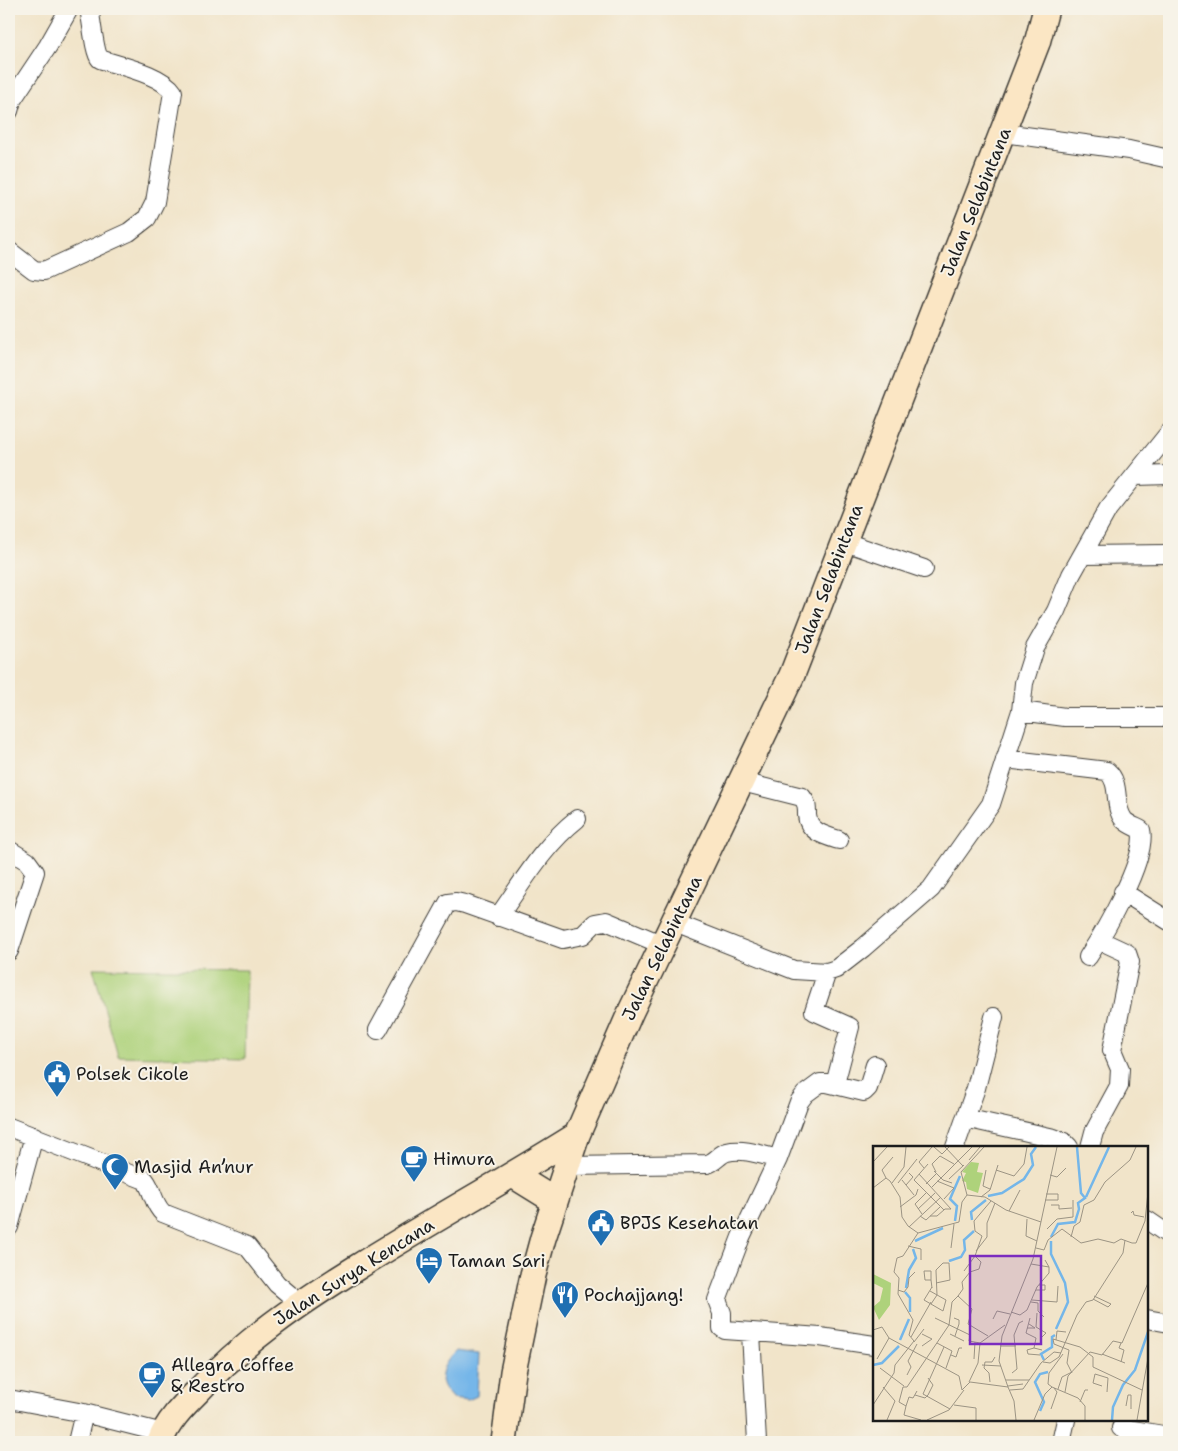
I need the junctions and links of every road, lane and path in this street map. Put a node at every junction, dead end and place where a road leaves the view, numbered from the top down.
1 (69, 9) edge
2 (89, 9) edge
3 (1046, 9) edge
4 (9, 111) edge
5 (1003, 133) junction
6 (1169, 159) edge
7 (9, 251) edge
8 (1169, 433) edge
9 (1169, 475) edge
10 (1135, 476) junction
11 (845, 542) junction
12 (1169, 554) edge
13 (1082, 555) junction
14 (924, 569) dead end
15 (1021, 711) junction
16 (1169, 717) edge
17 (1005, 759) junction
18 (742, 782) junction
19 (577, 819) dead end
20 (839, 840) dead end
21 (9, 850) edge
22 (1123, 892) junction
23 (498, 917) junction
24 (1169, 921) edge
25 (675, 923) junction
26 (1099, 940) junction
27 (663, 945) junction
28 (9, 951) edge
29 (1088, 956) dead end
30 (827, 972) junction
31 (994, 1017) dead end
32 (378, 1030) dead end
33 (875, 1065) dead end
34 (835, 1084) junction
35 (965, 1118) junction
36 (9, 1127) edge
37 (577, 1135) junction
38 (34, 1136) junction
39 (955, 1146) edge
40 (1068, 1146) edge
41 (1090, 1146) edge
42 (778, 1159) junction
43 (568, 1166) junction
44 (514, 1175) junction
45 (555, 1201) junction
46 (1148, 1221) edge
47 (9, 1227) edge
48 (1169, 1234) edge
49 (296, 1306) junction
50 (1148, 1319) edge
51 (1169, 1323) edge
52 (751, 1333) junction
53 (873, 1345) edge
54 (9, 1399) edge
55 (84, 1413) junction
56 (1066, 1421) edge
57 (1121, 1428) dead end
58 (1169, 1436) edge
59 (161, 1438) edge
60 (77, 1442) edge
61 (504, 1442) edge
62 (757, 1442) edge
63 (1061, 1442) edge

1 - 4 street
2 - 7 street
3 - 5 street, Jalan Selabintana
5 - 6 street
5 - 11 street, Jalan Selabintana
8 - 10 street
9 - 10 street
10 - 13 street
11 - 14 street
11 - 18 street, Jalan Selabintana
12 - 13 street
13 - 15 street
15 - 16 street
15 - 17 street
17 - 22 street
17 - 30 street
18 - 20 street
18 - 25 street, Jalan Selabintana
19 - 23 street
21 - 28 street
22 - 24 street
22 - 26 street
23 - 27 street
23 - 32 street
25 - 27 street, Jalan Selabintana
25 - 30 street
26 - 29 street
26 - 41 street
27 - 37 street, Jalan Selabintana
30 - 34 street
31 - 35 street
33 - 34 street
34 - 42 street
35 - 39 street
35 - 40 street
36 - 38 street
37 - 43 street, Jalan Selabintana
37 - 44 street, Jalan Surya Kencana
38 - 47 street
38 - 49 street
42 - 43 street
42 - 52 street
43 - 45 street, Jalan Selabintana
44 - 45 street
44 - 49 street, Jalan Surya Kencana
45 - 61 street, Jalan Selabintana
46 - 48 street
49 - 59 street, Jalan Surya Kencana
50 - 51 street
52 - 53 street
52 - 62 street
54 - 55 street
55 - 59 street
55 - 60 street
56 - 63 street
57 - 58 street

